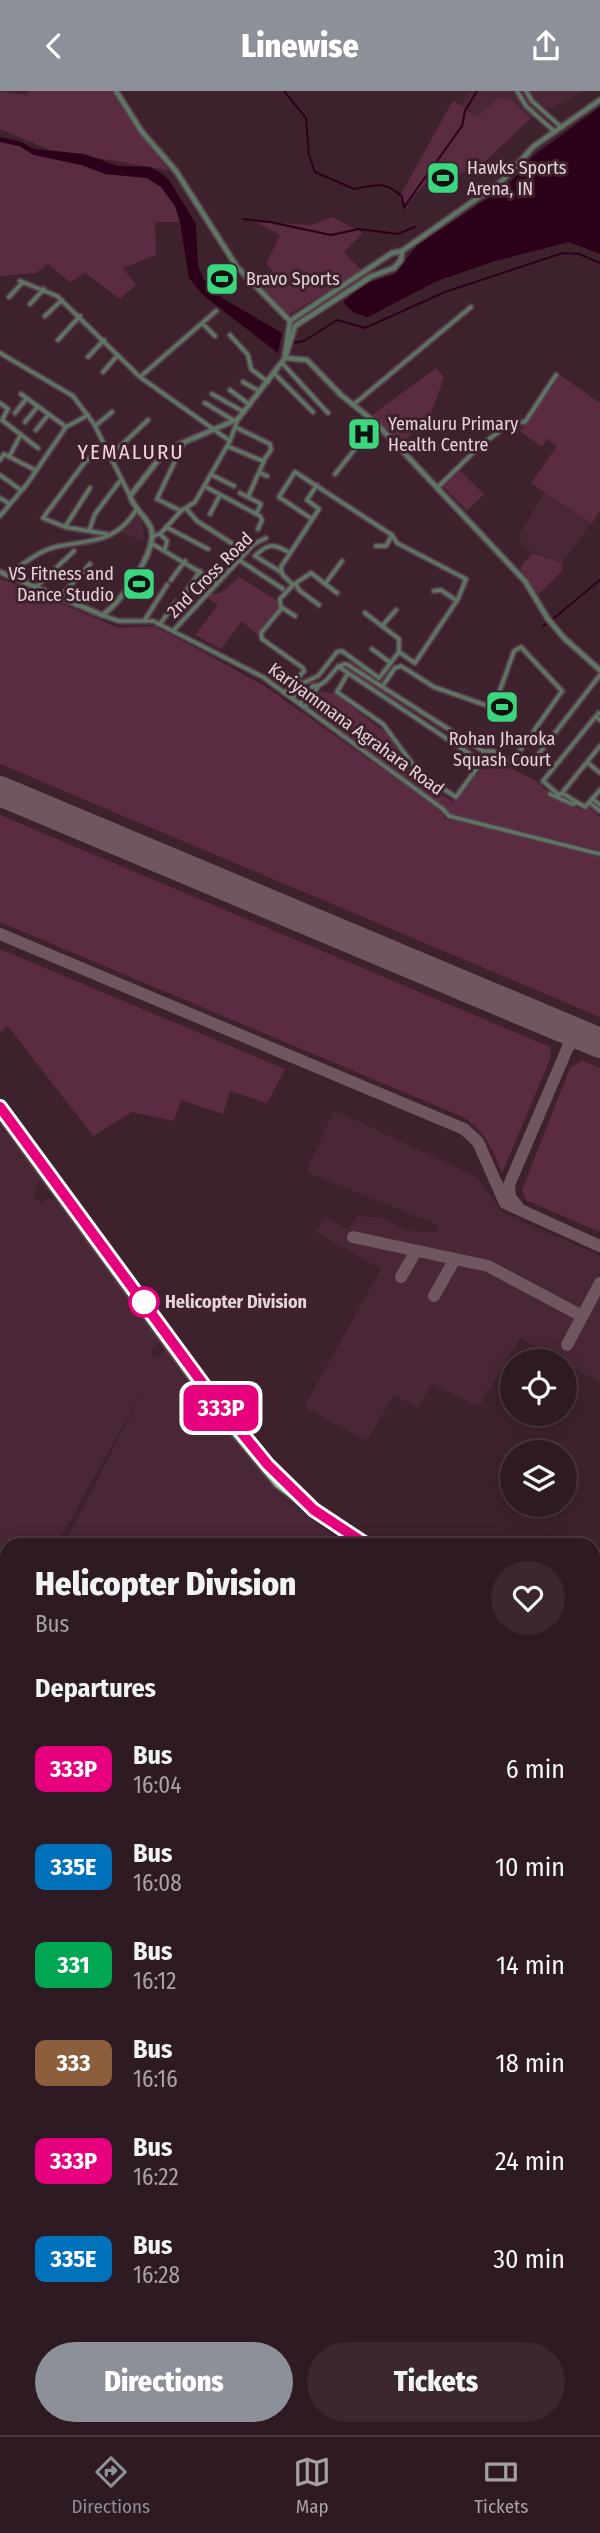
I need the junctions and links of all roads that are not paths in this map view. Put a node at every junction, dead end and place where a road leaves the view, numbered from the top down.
1 (116, 91) edge
2 (517, 91) edge
3 (526, 91) edge
4 (600, 100) edge
5 (563, 128) junction
6 (556, 133) junction
7 (402, 251) junction
8 (44, 289) junction
9 (9, 297) dead end
10 (62, 300) junction
11 (30, 304) dead end
12 (471, 307) dead end
13 (216, 311) dead end
14 (45, 316) dead end
15 (80, 316) junction
16 (290, 321) junction
17 (202, 322) junction
18 (291, 327) junction
19 (230, 335) dead end
20 (215, 337) dead end
21 (58, 340) dead end
22 (104, 340) junction
23 (0, 353) edge
24 (118, 355) junction
25 (284, 356) junction
26 (88, 357) dead end
27 (103, 372) dead end
28 (274, 373) junction
29 (556, 375) dead end
30 (141, 377) junction
31 (243, 382) dead end
32 (268, 382) junction
33 (230, 390) dead end
34 (260, 392) junction
35 (22, 394) dead end
36 (212, 394) dead end
37 (27, 398) junction
38 (0, 403) edge
39 (205, 403) dead end
40 (38, 405) junction
41 (250, 405) junction
42 (353, 405) junction
43 (111, 412) dead end
44 (244, 412) junction
45 (313, 412) dead end
46 (15, 413) dead end
47 (328, 413) dead end
48 (49, 414) junction
49 (88, 415) junction
50 (148, 420) dead end
51 (237, 420) junction
52 (1, 422) edge
53 (25, 422) dead end
54 (376, 423) junction
55 (94, 426) junction
56 (66, 427) junction
57 (237, 428) junction
58 (214, 429) junction
59 (36, 430) dead end
60 (21, 434) junction
61 (184, 440) junction
62 (230, 441) junction
63 (105, 445) junction
64 (227, 446) junction
65 (38, 448) dead end
66 (110, 456) junction
67 (9, 457) junction
68 (0, 460) edge
69 (264, 461) junction
70 (35, 470) junction
71 (259, 472) junction
72 (335, 474) dead end
73 (0, 475) edge
74 (212, 475) junction
75 (267, 476) dead end
76 (120, 481) junction
77 (317, 485) junction
78 (234, 486) dead end
79 (206, 487) junction
80 (438, 487) junction
81 (90, 488) dead end
82 (22, 491) junction
83 (240, 493) dead end
84 (220, 495) junction
85 (130, 496) junction
86 (248, 497) junction
87 (0, 498) edge
88 (10, 504) junction
89 (186, 508) junction
90 (137, 509) junction
91 (2, 510) edge
92 (181, 510) junction
93 (210, 514) dead end
94 (256, 514) junction
95 (0, 516) edge
96 (312, 519) junction
97 (65, 527) junction
98 (166, 527) junction
99 (258, 529) dead end
100 (89, 531) junction
101 (107, 534) junction
102 (160, 534) junction
103 (392, 535) junction
104 (267, 538) dead end
105 (151, 539) junction
106 (236, 546) dead end
107 (376, 546) dead end
108 (165, 549) junction
109 (208, 549) dead end
110 (74, 551) dead end
111 (290, 553) junction
112 (239, 560) junction
113 (185, 561) junction
114 (342, 561) dead end
115 (90, 564) dead end
116 (200, 571) junction
117 (0, 572) edge
118 (281, 572) junction
119 (7, 575) junction
120 (171, 580) dead end
121 (218, 583) junction
122 (295, 584) junction
123 (325, 584) junction
124 (167, 585) dead end
125 (35, 588) junction
126 (283, 589) dead end
127 (434, 591) dead end
128 (186, 592) dead end
129 (337, 593) dead end
130 (58, 598) junction
131 (457, 601) junction
132 (176, 602) dead end
133 (319, 605) dead end
134 (281, 607) junction
135 (396, 610) dead end
136 (365, 613) dead end
137 (102, 615) junction
138 (295, 616) dead end
139 (144, 621) junction
140 (160, 624) junction
141 (382, 627) junction
142 (173, 631) junction
143 (372, 649) dead end
144 (399, 652) junction
145 (391, 663) junction
146 (338, 666) junction
147 (348, 673) junction
148 (600, 673) edge
149 (298, 679) junction
150 (301, 684) junction
151 (319, 685) junction
152 (382, 687) junction
153 (284, 693) junction
154 (293, 698) junction
155 (300, 704) junction
156 (306, 707) junction
157 (600, 719) edge
158 (600, 746) edge
159 (534, 760) dead end
160 (587, 762) junction
161 (600, 773) edge
162 (600, 790) edge
163 (562, 793) junction
164 (551, 794) dead end
165 (591, 801) junction
166 (576, 803) junction
167 (600, 805) edge
168 (600, 811) edge
169 (600, 854) edge
170 (0, 1107) edge
171 (0, 1116) edge
172 (212, 1401) junction
173 (348, 1538) edge
174 (356, 1538) edge

1 - 16 street
2 - 6 street
3 - 5 street
4 - 5 street
5 - 6 street
6 - 7 street
7 - 16 street
7 - 18 street
8 - 9 street
8 - 10 street
8 - 11 street
10 - 14 street
10 - 15 street
12 - 42 street
13 - 17 street
15 - 21 street
15 - 22 street
16 - 18 street
17 - 20 street
17 - 30 street
18 - 25 street
19 - 32 street
22 - 24 street
22 - 26 street
23 - 49 street
24 - 27 street
24 - 30 street
25 - 28 street
25 - 42 street
25 - 47 street
28 - 32 street
28 - 45 street
29 - 80 street
30 - 58 street
31 - 34 street
32 - 34 street
33 - 41 street
34 - 41 street
35 - 37 street
36 - 44 street
37 - 40 street
37 - 46 street
38 - 52 street
39 - 51 street
40 - 48 street
40 - 53 street
41 - 44 street
42 - 54 street
43 - 55 street
44 - 51 street
48 - 56 street
48 - 59 street
49 - 55 street
49 - 56 street
50 - 66 street
51 - 57 street
51 - 58 street
52 - 60 street
54 - 72 street
54 - 80 street
55 - 63 street
56 - 70 street
57 - 62 street
57 - 69 street
58 - 61 street
58 - 62 street
60 - 65 street
60 - 67 street
61 - 85 street
61 - 92 street
62 - 64 street
63 - 66 street
63 - 97 street
64 - 69 street
64 - 74 street
66 - 76 street
67 - 68 street
67 - 70 street
69 - 71 street
70 - 82 street
71 - 75 street
71 - 86 street
73 - 82 street
74 - 78 street
74 - 79 street
76 - 85 street
76 - 100 street
77 - 96 street
77 - 96 street
77 - 103 street
79 - 84 street
79 - 89 street
80 - 148 street
81 - 97 street
82 - 88 street
83 - 86 street
84 - 93 street
84 - 94 street
85 - 90 street
86 - 94 street
87 - 88 street
88 - 91 street
89 - 92 street
89 - 106 street
90 - 101 street
90 - 105 street
91 - 95 street
92 - 98 street
94 - 99 street
96 - 111 street
97 - 100 street
98 - 102 street
98 - 109 street
100 - 101 street
101 - 119 street
102 - 105 street
102 - 108 street
103 - 107 street
103 - 131 street
104 - 112 street, 2nd Cross Road
105 - 108 street
105 - 137 street
108 - 113 street
110 - 125 street
111 - 118 street
111 - 118 street
112 - 121 street, 2nd Cross Road
112 - 126 street
113 - 116 street
113 - 120 street
114 - 123 street
115 - 130 street
116 - 121 street
116 - 128 street
117 - 119 street, Kariyammana Agrahara Road
118 - 122 street
119 - 125 street, Kariyammana Agrahara Road
121 - 142 street, 2nd Cross Road
122 - 123 street
122 - 133 street
122 - 134 street
123 - 129 street
124 - 139 street
125 - 130 street, Kariyammana Agrahara Road
127 - 131 street
130 - 137 street, Kariyammana Agrahara Road
131 - 144 street
132 - 140 street
134 - 138 street
134 - 149 street
135 - 141 street
136 - 141 street
137 - 139 street, Kariyammana Agrahara Road
139 - 140 street, Kariyammana Agrahara Road
140 - 142 street, Kariyammana Agrahara Road
141 - 144 street
142 - 153 street, Kariyammana Agrahara Road
143 - 145 street
144 - 145 street
145 - 150 street
146 - 147 street
146 - 151 street
146 - 152 street
147 - 147 street
148 - 159 street
149 - 150 street
149 - 153 street
150 - 154 street
151 - 155 street
151 - 156 street
152 - 152 street
153 - 154 street, Kariyammana Agrahara Road
154 - 155 street, Kariyammana Agrahara Road
155 - 156 street, Kariyammana Agrahara Road
156 - 169 street, Kariyammana Agrahara Road
157 - 163 street
158 - 160 street
160 - 161 street
160 - 163 street
162 - 165 street
163 - 166 street
164 - 166 street
165 - 166 street
165 - 167 street
165 - 168 street
170 - 172 main road
171 - 172 main road
172 - 173 main road
172 - 174 main road

